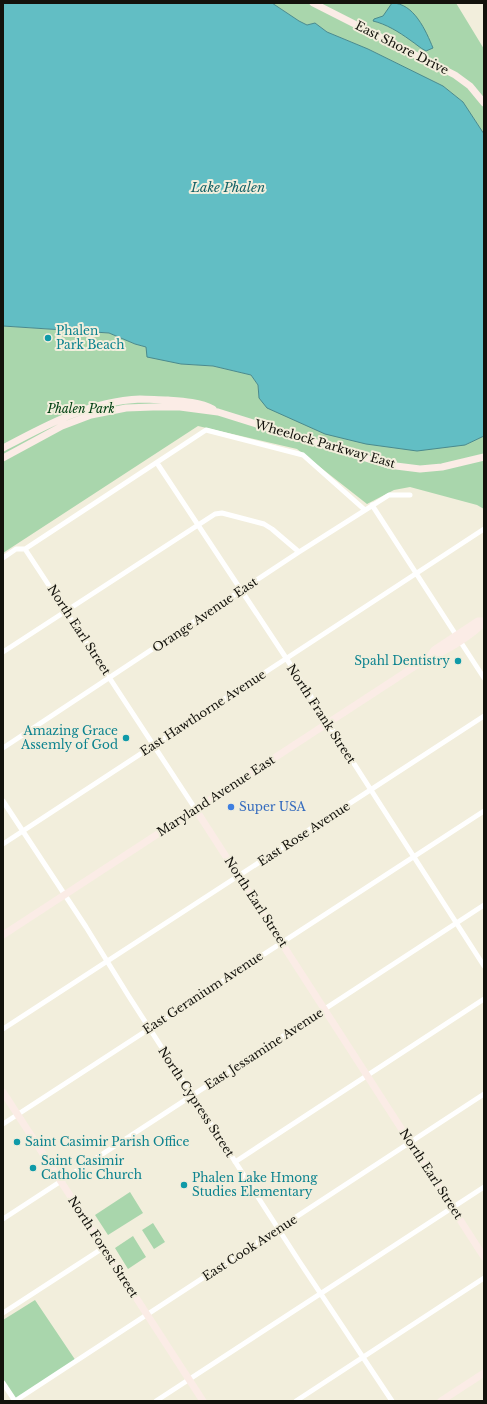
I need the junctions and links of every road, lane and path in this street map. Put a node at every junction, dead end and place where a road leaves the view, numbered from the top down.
1 (313, 3) edge
2 (328, 6) edge
3 (484, 103) edge
4 (218, 412) junction
5 (3, 448) edge
6 (484, 451) edge
7 (484, 457) edge
8 (3, 458) edge
9 (158, 462) junction
10 (456, 463) junction
11 (410, 495) dead end
12 (372, 505) junction
13 (365, 510) junction
14 (198, 525) junction
15 (484, 529) edge
16 (25, 549) junction
17 (299, 552) junction
18 (3, 558) edge
19 (416, 573) junction
20 (241, 590) junction
21 (66, 611) junction
22 (484, 622) edge
23 (458, 638) junction
24 (3, 652) edge
25 (286, 658) junction
26 (110, 678) junction
27 (484, 678) edge
28 (484, 716) edge
29 (328, 724) junction
30 (154, 745) junction
31 (3, 748) edge
32 (371, 790) junction
33 (3, 801) edge
34 (196, 810) junction
35 (484, 811) edge
36 (23, 831) junction
37 (3, 844) edge
38 (414, 857) junction
39 (239, 876) junction
40 (65, 895) junction
41 (484, 905) edge
42 (456, 923) junction
43 (3, 935) edge
44 (282, 942) junction
45 (107, 962) junction
46 (484, 966) edge
47 (484, 999) edge
48 (325, 1009) junction
49 (3, 1029) edge
50 (149, 1029) junction
51 (368, 1075) junction
52 (3, 1092) edge
53 (484, 1094) edge
54 (192, 1096) junction
55 (18, 1114) junction
56 (3, 1124) edge
57 (410, 1142) junction
58 (235, 1162) junction
59 (60, 1181) junction
60 (484, 1187) edge
61 (453, 1208) junction
62 (3, 1219) edge
63 (278, 1229) junction
64 (103, 1248) junction
65 (484, 1257) edge
66 (484, 1278) edge
67 (320, 1294) junction
68 (3, 1313) edge
69 (147, 1315) junction
70 (363, 1357) junction
71 (484, 1373) edge
72 (189, 1380) junction
73 (3, 1383) edge
74 (15, 1401) edge
75 (156, 1401) edge
76 (203, 1401) edge
77 (296, 1401) edge
78 (392, 1401) edge
79 (441, 1401) edge

1 - 2 street, East Shore Drive
2 - 3 street, East Shore Drive
4 - 5 street, Wheelock Parkway East
4 - 8 street, Wheelock Parkway East
4 - 10 street, Wheelock Parkway East
6 - 10 street, Wheelock Parkway East
7 - 10 street, Wheelock Parkway East
9 - 13 street
9 - 14 street, North Frank Street
9 - 16 street
11 - 12 street, Orange Avenue East
12 - 13 street, Orange Avenue East
12 - 19 street
13 - 17 street, Orange Avenue East
14 - 17 street
14 - 20 street, North Frank Street
14 - 21 street
15 - 19 street, East Hawthorne Avenue
16 - 18 street
16 - 21 street, North Earl Street
17 - 20 street, Orange Avenue East
19 - 23 street
19 - 25 street, East Hawthorne Avenue
20 - 25 street, North Frank Street
20 - 26 street, Orange Avenue East
21 - 24 street
21 - 26 street, North Earl Street
22 - 23 street, Maryland Avenue East
23 - 27 street
23 - 29 street, Maryland Avenue East
25 - 29 street, North Frank Street
25 - 30 street, East Hawthorne Avenue
26 - 30 street, North Earl Street
26 - 31 street, Orange Avenue East
28 - 32 street, East Rose Avenue
29 - 32 street, North Frank Street
29 - 34 street, Maryland Avenue East
30 - 34 street, North Earl Street
30 - 36 street, East Hawthorne Avenue
32 - 38 street, North Frank Street
32 - 39 street, East Rose Avenue
33 - 36 street, North Cypress Street
34 - 39 street, North Earl Street
34 - 40 street, Maryland Avenue East
35 - 38 street, East Geranium Avenue
36 - 37 street, East Hawthorne Avenue
36 - 40 street, North Cypress Street
38 - 42 street, North Frank Street
38 - 44 street, East Geranium Avenue
39 - 44 street, North Earl Street
39 - 45 street, East Rose Avenue
40 - 43 street, Maryland Avenue East
40 - 45 street, North Cypress Street
41 - 42 street, East Jessamine Avenue
42 - 46 street, North Frank Street
42 - 48 street, East Jessamine Avenue
44 - 48 street, North Earl Street
44 - 50 street, East Geranium Avenue
45 - 49 street, East Rose Avenue
45 - 50 street, North Cypress Street
47 - 51 street
48 - 51 street, North Earl Street
48 - 54 street, East Jessamine Avenue
50 - 54 street, North Cypress Street
50 - 55 street, East Geranium Avenue
51 - 57 street, North Earl Street
51 - 58 street
52 - 55 street, North Forest Street
53 - 57 street, East Cook Avenue
54 - 58 street, North Cypress Street
54 - 59 street, East Jessamine Avenue
55 - 56 street, East Geranium Avenue
55 - 59 street, North Forest Street
57 - 61 street, North Earl Street
57 - 63 street, East Cook Avenue
58 - 63 street, North Cypress Street
59 - 62 street, East Jessamine Avenue
59 - 64 street, North Forest Street
60 - 61 street
61 - 65 street, North Earl Street
61 - 67 street
63 - 67 street, North Cypress Street
63 - 69 street, East Cook Avenue
64 - 68 street
64 - 69 street, North Forest Street
66 - 70 street
67 - 70 street, North Cypress Street
67 - 72 street
69 - 72 street, North Forest Street
69 - 74 street, East Cook Avenue
70 - 77 street
70 - 78 street, North Cypress Street
71 - 79 street
72 - 75 street
72 - 76 street, North Forest Street
73 - 74 street

